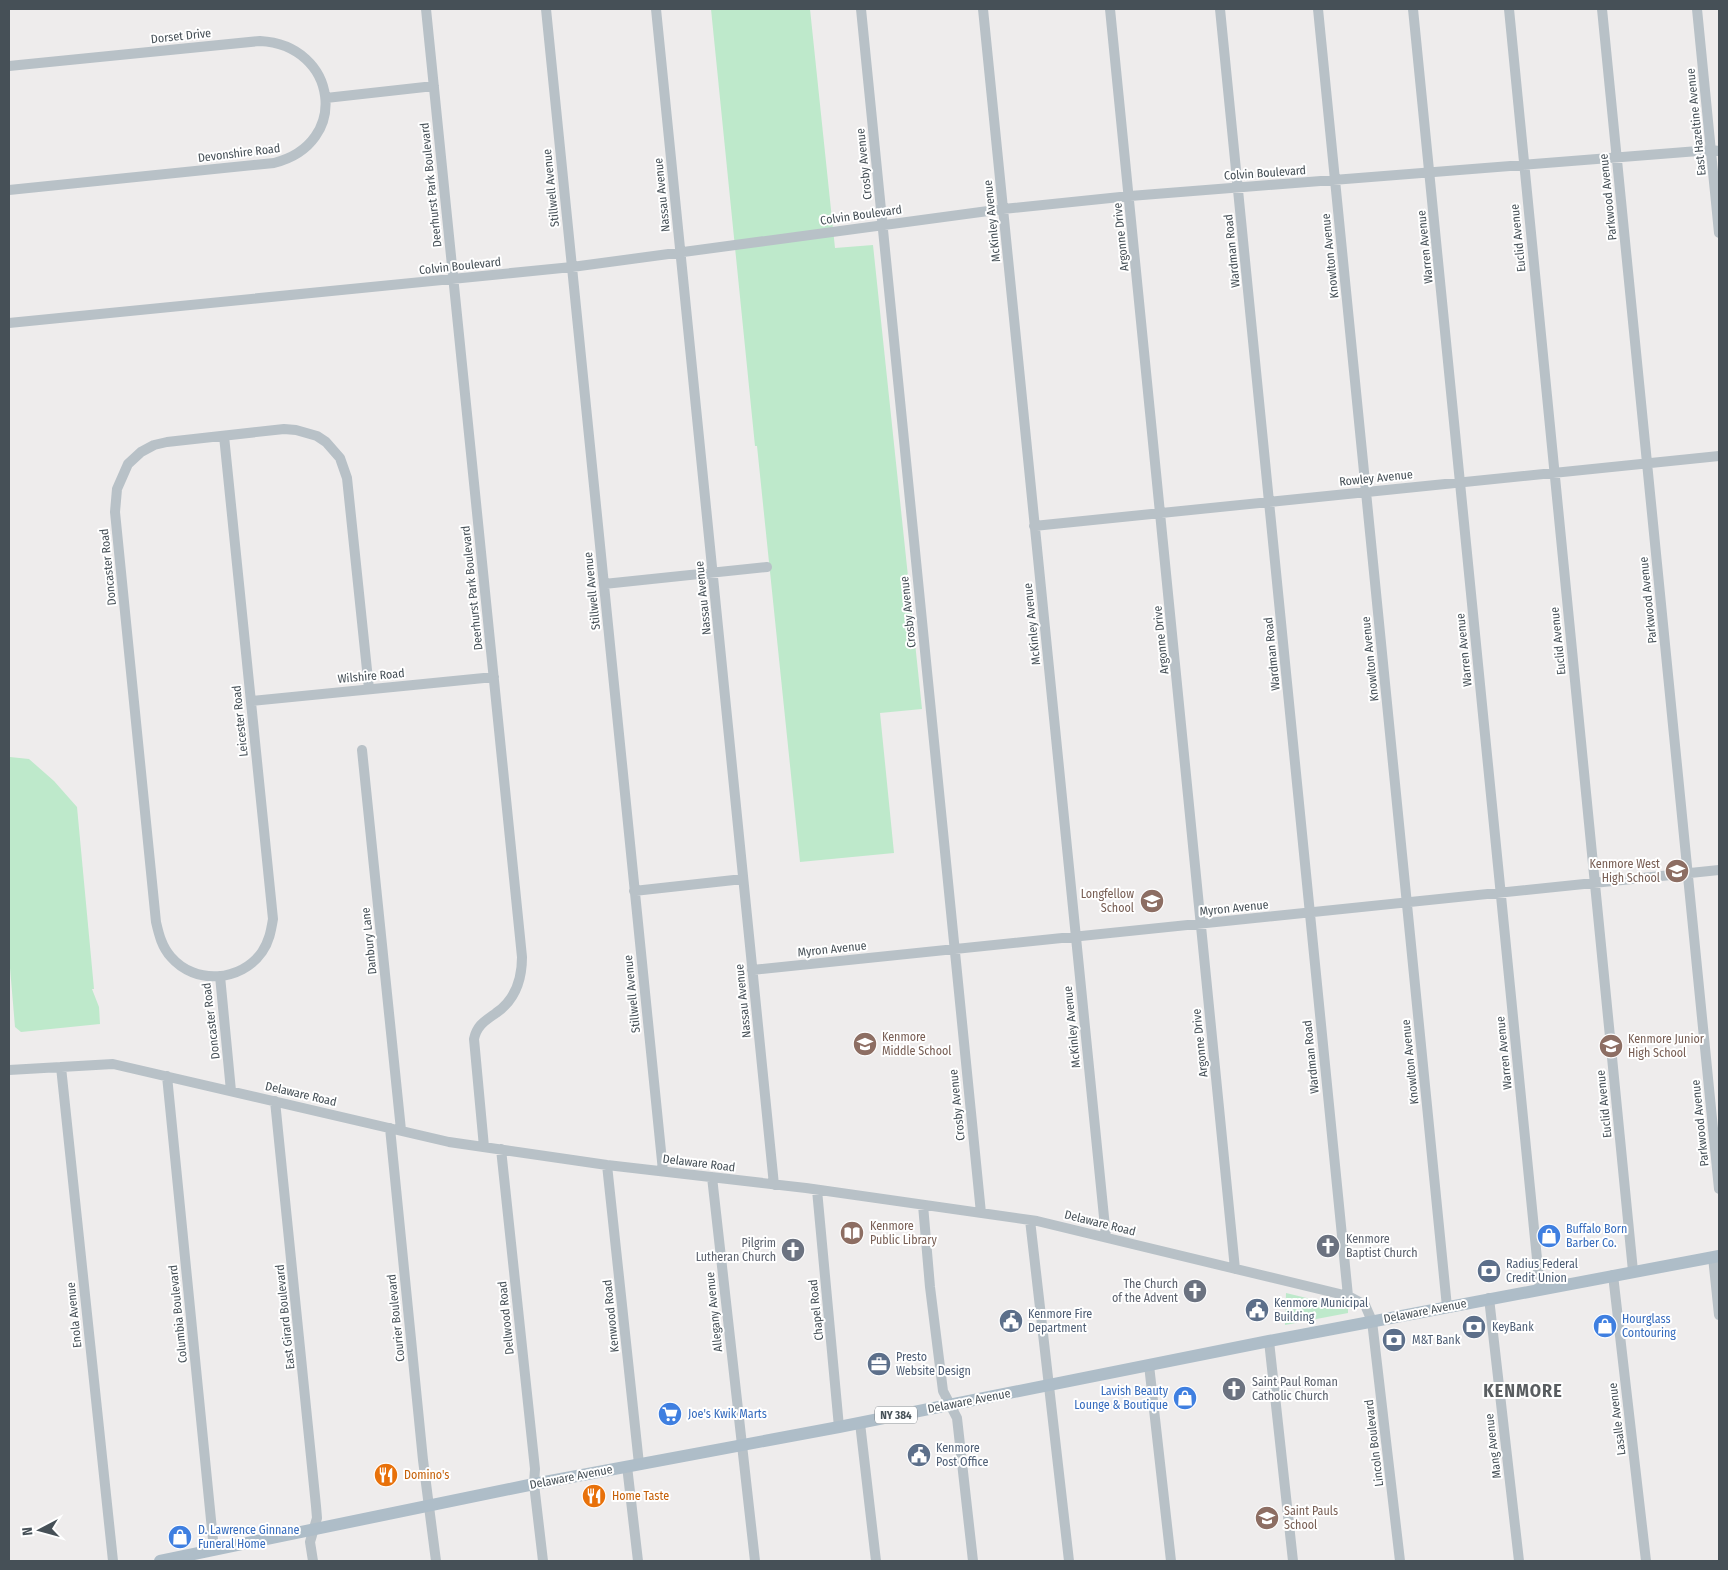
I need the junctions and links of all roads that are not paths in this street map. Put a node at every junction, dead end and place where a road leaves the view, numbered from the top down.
1 (426, 9) edge
2 (546, 9) edge
3 (656, 9) edge
4 (861, 9) edge
5 (983, 9) edge
6 (1110, 9) edge
7 (1220, 9) edge
8 (1318, 9) edge
9 (1413, 9) edge
10 (1508, 9) edge
11 (1602, 9) edge
12 (1697, 9) edge
13 (9, 66) edge
14 (434, 86) junction
15 (326, 98) junction
16 (1715, 150) edge
17 (1617, 157) junction
18 (1523, 165) junction
19 (1430, 172) junction
20 (1335, 180) junction
21 (1238, 188) junction
22 (9, 190) edge
23 (1130, 196) junction
24 (1003, 209) junction
25 (882, 225) junction
26 (1719, 233) edge
27 (680, 253) junction
28 (572, 267) junction
29 (454, 279) junction
30 (9, 324) edge
31 (224, 436) junction
32 (1719, 456) edge
33 (1647, 463) junction
34 (1553, 472) junction
35 (1460, 482) junction
36 (1366, 492) junction
37 (1269, 501) junction
38 (1160, 512) junction
39 (1034, 526) junction
40 (766, 567) dead end
41 (713, 573) junction
42 (604, 584) junction
43 (494, 677) junction
44 (370, 689) junction
45 (251, 701) junction
46 (362, 750) dead end
47 (1719, 870) edge
48 (1688, 874) junction
49 (743, 879) junction
50 (1594, 883) junction
51 (634, 890) junction
52 (1501, 893) junction
53 (1407, 902) junction
54 (1310, 912) junction
55 (1201, 924) junction
56 (1075, 936) junction
57 (954, 949) junction
58 (752, 970) junction
59 (220, 976) junction
60 (60, 1067) junction
61 (9, 1070) edge
62 (168, 1076) junction
63 (231, 1091) junction
64 (275, 1101) junction
65 (390, 1128) junction
66 (401, 1130) junction
67 (484, 1146) junction
68 (501, 1149) junction
69 (607, 1165) junction
70 (663, 1171) junction
71 (712, 1177) junction
72 (774, 1184) junction
73 (1719, 1189) edge
74 (816, 1190) junction
75 (923, 1205) junction
76 (981, 1213) junction
77 (1030, 1220) junction
78 (1106, 1238) junction
79 (1716, 1256) edge
80 (1235, 1269) junction
81 (1633, 1271) junction
82 (1613, 1275) junction
83 (1540, 1289) junction
84 (1348, 1296) junction
85 (1489, 1298) junction
86 (1447, 1307) junction
87 (1719, 1315) edge
88 (1372, 1321) junction
89 (1268, 1341) junction
90 (1149, 1365) junction
91 (1050, 1386) junction
92 (949, 1404) junction
93 (860, 1423) junction
94 (839, 1427) junction
95 (741, 1445) junction
96 (633, 1465) junction
97 (534, 1484) junction
98 (429, 1506) junction
99 (314, 1530) junction
100 (214, 1550) junction
101 (190, 1558) edge
102 (113, 1561) edge
103 (160, 1561) edge
104 (313, 1561) edge
105 (436, 1561) edge
106 (542, 1561) edge
107 (638, 1561) edge
108 (755, 1561) edge
109 (876, 1561) edge
110 (973, 1561) edge
111 (1069, 1561) edge
112 (1171, 1561) edge
113 (1293, 1561) edge
114 (1400, 1561) edge
115 (1519, 1561) edge
116 (1646, 1561) edge

1 - 14 street, Deerhurst Park Boulevard
2 - 28 street, Stillwell Avenue
3 - 27 street, Nassau Avenue
4 - 25 street, Crosby Avenue
5 - 24 street, McKinley Avenue
6 - 23 street, Argonne Drive
7 - 21 street, Wardman Road
8 - 20 street, Knowlton Avenue
9 - 19 street, Warren Avenue
10 - 18 street, Euclid Avenue
11 - 17 street, Parkwood Avenue
12 - 16 street, East Hazeltine Avenue
13 - 15 street, Dorset Drive
14 - 15 street
14 - 29 street, Deerhurst Park Boulevard
15 - 22 street, Devonshire Road
16 - 17 street, Colvin Boulevard
16 - 26 street, East Hazeltine Avenue
17 - 18 street, Colvin Boulevard
17 - 33 street, Parkwood Avenue
18 - 19 street, Colvin Boulevard
18 - 34 street, Euclid Avenue
19 - 20 street, Colvin Boulevard
19 - 35 street, Warren Avenue
20 - 21 street, Colvin Boulevard
20 - 36 street, Knowlton Avenue
21 - 23 street, Colvin Boulevard
21 - 37 street, Wardman Road
23 - 24 street, Colvin Boulevard
23 - 38 street, Argonne Drive
24 - 25 street, Colvin Boulevard
24 - 39 street, McKinley Avenue
25 - 27 street, Colvin Boulevard
25 - 57 street, Crosby Avenue
27 - 28 street, Colvin Boulevard
27 - 41 street, Nassau Avenue
28 - 29 street, Colvin Boulevard
28 - 42 street, Stillwell Avenue
29 - 30 street, Colvin Boulevard
29 - 43 street, Deerhurst Park Boulevard
31 - 44 street, Doncaster Road
31 - 45 street, Leicester Road
31 - 59 street, Doncaster Road
32 - 33 street, Rowley Avenue
33 - 34 street, Rowley Avenue
33 - 48 street, Parkwood Avenue
34 - 35 street, Rowley Avenue
34 - 50 street, Euclid Avenue
35 - 36 street, Rowley Avenue
35 - 52 street, Warren Avenue
36 - 37 street, Rowley Avenue
36 - 53 street, Knowlton Avenue
37 - 38 street, Rowley Avenue
37 - 54 street, Wardman Road
38 - 39 street, Rowley Avenue
38 - 55 street, Argonne Drive
39 - 56 street, McKinley Avenue
40 - 41 street
41 - 42 street
41 - 49 street, Nassau Avenue
42 - 51 street, Stillwell Avenue
43 - 44 street, Wilshire Road
43 - 67 street, Deerhurst Park Boulevard
44 - 45 street, Wilshire Road
45 - 59 street, Leicester Road
46 - 66 street, Danbury Lane
47 - 48 street, Myron Avenue
48 - 50 street, Myron Avenue
48 - 73 street, Parkwood Avenue
49 - 51 street
49 - 58 street, Nassau Avenue
50 - 52 street, Myron Avenue
50 - 81 street, Euclid Avenue
51 - 70 street, Stillwell Avenue
52 - 53 street, Myron Avenue
52 - 83 street, Warren Avenue
53 - 54 street, Myron Avenue
53 - 86 street, Knowlton Avenue
54 - 55 street, Myron Avenue
54 - 84 street, Wardman Road
55 - 56 street, Myron Avenue
55 - 80 street, Argonne Drive
56 - 57 street, Myron Avenue
56 - 78 street, McKinley Avenue
57 - 58 street, Myron Avenue
57 - 76 street, Crosby Avenue
58 - 72 street, Nassau Avenue
59 - 63 street, Doncaster Road
60 - 61 street, Delaware Road
60 - 62 street, Delaware Road
60 - 102 street, Enola Avenue
62 - 63 street, Delaware Road
62 - 100 street, Columbia Boulevard
63 - 64 street, Delaware Road
64 - 65 street, Delaware Road
64 - 99 street, East Girard Boulevard
65 - 66 street, Delaware Road
65 - 98 street, Courier Boulevard
66 - 67 street, Delaware Road
67 - 68 street, Delaware Road
68 - 69 street, Delaware Road
68 - 97 street, Dellwood Road
69 - 70 street, Delaware Road
69 - 96 street, Kenwood Road
70 - 71 street, Delaware Road
71 - 72 street, Delaware Road
71 - 95 street, Allegany Avenue
72 - 74 street, Delaware Road
74 - 75 street, Delaware Road
74 - 94 street, Chapel Road
75 - 76 street, Delaware Road
75 - 92 street
76 - 77 street, Delaware Road
77 - 78 street, Delaware Road
77 - 91 street
78 - 80 street, Delaware Road
79 - 81 main road, Delaware Avenue / NY 384
79 - 87 street
80 - 84 street, Delaware Road
81 - 82 main road, Delaware Avenue / NY 384
82 - 83 main road, Delaware Avenue / NY 384
82 - 116 street, Lasalle Avenue
83 - 85 main road, Delaware Avenue / NY 384
84 - 88 street, Delaware Road
85 - 86 main road, Delaware Avenue / NY 384
85 - 115 street, Mang Avenue
86 - 88 main road, Delaware Avenue / NY 384
88 - 89 main road, Delaware Avenue / NY 384
88 - 114 street, Lincoln Boulevard
89 - 90 main road, Delaware Avenue / NY 384
89 - 113 street
90 - 91 main road, Delaware Avenue / NY 384
90 - 112 street
91 - 92 main road, Delaware Avenue / NY 384
91 - 111 street
92 - 93 main road, Delaware Avenue / NY 384
92 - 110 street
93 - 94 main road, Delaware Avenue / NY 384
93 - 109 street
94 - 95 main road, Delaware Avenue / NY 384
95 - 96 main road, Delaware Avenue / NY 384
95 - 108 street, Allegany Avenue
96 - 97 main road, Delaware Avenue / NY 384
96 - 107 street, Kenwood Road
97 - 98 main road, Delaware Avenue / NY 384
97 - 106 street, Dellwood Road
98 - 99 main road, Delaware Avenue / NY 384
98 - 105 street, Courier Boulevard
99 - 100 main road, Delaware Avenue / NY 384
99 - 104 street, East Girard Boulevard
100 - 101 main road, Delaware Avenue / NY 384
101 - 103 main road, Delaware Avenue / NY 384

